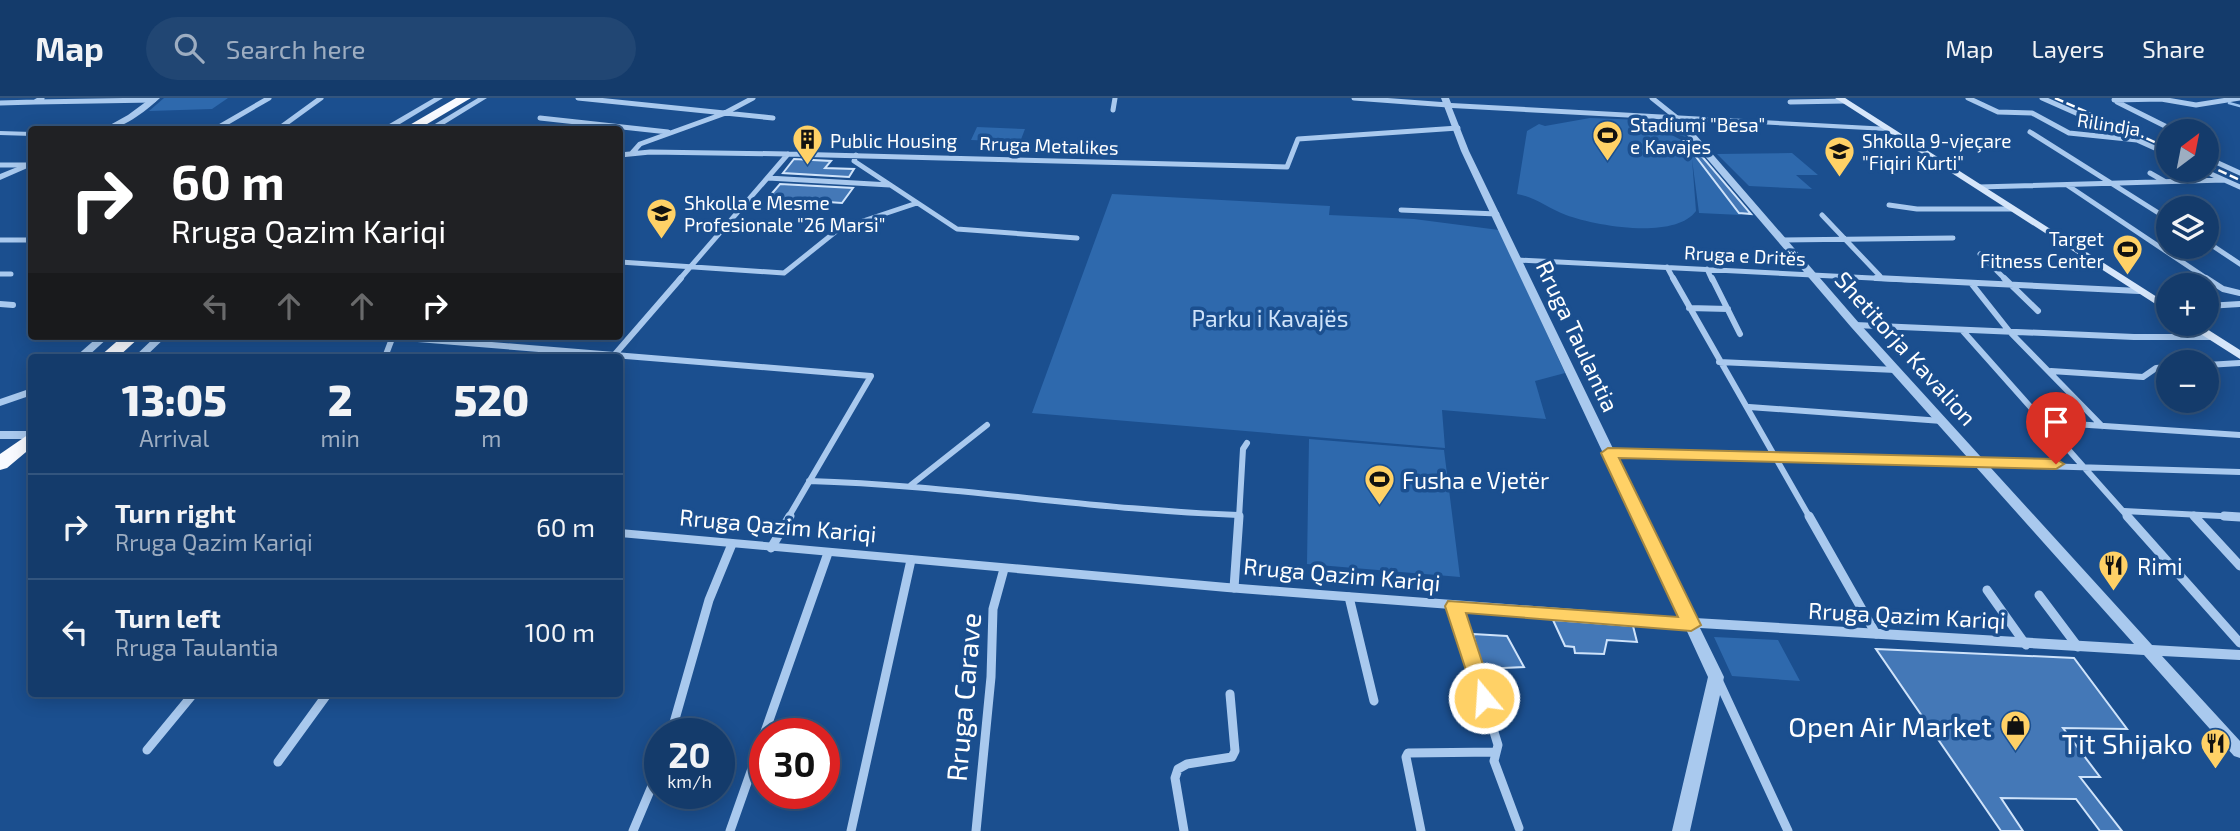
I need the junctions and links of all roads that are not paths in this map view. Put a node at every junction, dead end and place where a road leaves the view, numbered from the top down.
1 (42, 98) edge
2 (269, 98) edge
3 (321, 98) edge
4 (439, 98) edge
5 (465, 98) edge
6 (477, 98) edge
7 (483, 98) edge
8 (578, 98) edge
9 (621, 98) edge
10 (753, 98) edge
11 (1115, 98) edge
12 (1354, 98) edge
13 (1652, 98) edge
14 (1968, 98) edge
15 (2042, 98) edge
16 (2240, 98) edge
17 (155, 99) edge
18 (2112, 99) edge
19 (1842, 100) edge
20 (1446, 101) edge
21 (35, 102) junction
22 (614, 102) junction
23 (1790, 102) dead end
24 (0, 103) edge
25 (1113, 110) dead end
26 (723, 114) junction
27 (540, 118) dead end
28 (773, 118) dead end
29 (1677, 118) junction
30 (2156, 121) edge
31 (111, 126) edge
32 (221, 126) edge
33 (282, 126) edge
34 (390, 126) edge
35 (414, 126) edge
36 (427, 126) edge
37 (436, 126) edge
38 (615, 126) edge
39 (623, 127) edge
40 (1458, 128) junction
41 (1886, 129) junction
42 (0, 132) edge
43 (672, 132) junction
44 (2030, 132) dead end
45 (28, 134) edge
46 (2137, 140) junction
47 (2156, 149) edge
48 (632, 153) junction
49 (788, 153) junction
50 (623, 154) edge
51 (856, 155) junction
52 (2219, 163) edge
53 (0, 164) edge
54 (28, 164) edge
55 (28, 164) edge
56 (2150, 173) dead end
57 (2240, 173) edge
58 (0, 177) edge
59 (2156, 177) edge
60 (768, 178) junction
61 (2219, 178) edge
62 (2219, 180) edge
63 (2224, 180) junction
64 (2103, 181) junction
65 (2156, 182) edge
66 (890, 185) junction
67 (2067, 185) junction
68 (1979, 187) junction
69 (2240, 187) edge
70 (917, 203) junction
71 (1889, 205) dead end
72 (1401, 209) dead end
73 (2011, 209) junction
74 (2156, 212) edge
75 (1497, 214) junction
76 (1822, 215) dead end
77 (1077, 238) dead end
78 (1953, 238) dead end
79 (1844, 239) junction
80 (0, 240) edge
81 (28, 240) edge
82 (1782, 240) junction
83 (2219, 250) edge
84 (1980, 254) dead end
85 (1517, 260) junction
86 (623, 262) edge
87 (2240, 264) edge
88 (692, 267) junction
89 (1667, 267) junction
90 (1707, 269) junction
91 (0, 274) edge
92 (11, 274) dead end
93 (1813, 274) junction
94 (1881, 277) junction
95 (1971, 283) junction
96 (2012, 285) junction
97 (2139, 290) junction
98 (2238, 294) edge
99 (2156, 301) edge
100 (0, 304) edge
101 (13, 304) dead end
102 (2240, 304) edge
103 (2219, 305) edge
104 (1689, 308) junction
105 (1728, 309) junction
106 (2038, 311) dead end
107 (1855, 325) junction
108 (1962, 330) junction
109 (2009, 331) junction
110 (1740, 334) dead end
111 (2212, 337) joint
112 (100, 340) edge
113 (128, 340) edge
114 (145, 340) edge
115 (158, 340) edge
116 (445, 340) edge
117 (616, 353) junction
118 (84, 354) edge
119 (112, 354) edge
120 (129, 354) edge
121 (142, 354) edge
122 (2240, 355) edge
123 (1719, 362) junction
124 (2240, 363) edge
125 (2219, 364) edge
126 (2156, 368) edge
127 (1896, 370) junction
128 (2051, 371) junction
129 (28, 392) edge
130 (0, 403) edge
131 (1749, 407) junction
132 (1942, 421) junction
133 (2044, 422) junction
134 (28, 425) edge
135 (987, 425) dead end
136 (2102, 426) junction
137 (0, 435) edge
138 (2240, 435) edge
139 (28, 436) edge
140 (28, 440) edge
141 (1247, 443) dead end
142 (0, 448) edge
143 (1608, 453) junction
144 (1776, 457) junction
145 (1979, 462) junction
146 (0, 464) edge
147 (2082, 465) junction
148 (2240, 472) edge
149 (809, 481) junction
150 (911, 485) junction
151 (2124, 511) junction
152 (1238, 515) junction
153 (2193, 515) junction
154 (2240, 517) edge
155 (623, 533) edge
156 (732, 544) junction
157 (771, 548) junction
158 (828, 553) junction
159 (911, 560) junction
160 (2240, 566) edge
161 (1004, 569) junction
162 (1234, 587) junction
163 (1987, 590) dead end
164 (2039, 595) dead end
165 (1349, 597) junction
166 (1455, 606) junction
167 (1691, 625) junction
168 (1878, 637) junction
169 (2240, 643) edge
170 (2026, 645) junction
171 (2079, 648) junction
172 (2146, 651) junction
173 (2240, 655) edge
174 (1716, 677) junction
175 (1230, 694) dead end
176 (191, 697) edge
177 (325, 697) edge
178 (1374, 701) dead end
179 (675, 718) edge
180 (147, 750) dead end
181 (1496, 752) junction
182 (2240, 752) edge
183 (278, 762) dead end
184 (644, 805) edge
185 (1519, 828) dead end
186 (633, 831) edge
187 (730, 831) edge
188 (851, 831) edge
189 (976, 831) edge
190 (1184, 831) edge
191 (1421, 831) edge
192 (1682, 831) edge
193 (1788, 831) edge

1 - 21 street
2 - 32 street
3 - 33 street
4 - 34 street
5 - 35 highway
6 - 36 highway
7 - 37 street
8 - 22 street
9 - 22 street
10 - 26 street
11 - 25 street
12 - 20 street
13 - 29 street, Shetitorja Kavalion
14 - 46 street, Rilindja
15 - 46 street
16 - 18 street
17 - 21 street
17 - 31 street
18 - 30 street
19 - 23 street
19 - 41 main road
20 - 29 street
20 - 40 street, Rruga Taulantia
21 - 24 street
22 - 26 street
26 - 28 street
26 - 43 street
27 - 38 street
29 - 41 street
29 - 82 street, Shetitorja Kavalion
39 - 43 street
40 - 51 street, Rruga Metalikes
40 - 75 street, Rruga Taulantia
41 - 68 main road
42 - 45 street
43 - 48 street
44 - 64 street
46 - 47 street, Rilindja
48 - 49 street, Rruga Metalikes
48 - 50 street, Rruga Metalikes
49 - 51 street, Rruga Metalikes
49 - 60 street
51 - 66 street
52 - 57 street
53 - 54 street
55 - 58 street
56 - 59 street
60 - 66 street
60 - 88 street
61 - 63 street
62 - 63 street
63 - 69 street
64 - 65 street
64 - 67 street
64 - 74 street
66 - 70 street
67 - 68 street
67 - 98 street
68 - 73 main road
70 - 77 street
70 - 88 street
71 - 73 street
72 - 75 street
73 - 97 main road
75 - 85 street, Rruga Taulantia
76 - 79 street
78 - 79 street
79 - 82 street
79 - 94 street
80 - 81 street
82 - 93 street, Shetitorja Kavalion
83 - 87 street
84 - 96 street
85 - 89 street, Rruga e Dritës
85 - 143 street, Rruga Taulantia
86 - 88 street
88 - 117 street
89 - 90 street, Rruga e Dritës
89 - 104 street
90 - 93 street, Rruga e Dritës
90 - 105 street
91 - 92 street
93 - 94 street, Rruga e Dritës
93 - 107 street, Shetitorja Kavalion
94 - 95 street, Rruga e Dritës
95 - 96 street, Rruga e Dritës
95 - 109 street
96 - 97 street, Rruga e Dritës
96 - 106 street
97 - 99 main road
100 - 101 street
102 - 103 street
104 - 105 street
104 - 123 street
105 - 110 street
107 - 108 street
107 - 127 street, Shetitorja Kavalion
108 - 109 street
108 - 133 street
109 - 111 street
109 - 128 street
111 - 122 main road
112 - 118 street
113 - 119 highway
114 - 120 highway
115 - 121 street
116 - 117 street
117 - 149 street
123 - 127 street
123 - 131 street
124 - 125 street
126 - 128 street
127 - 132 street, Shetitorja Kavalion
128 - 136 street
129 - 130 street
131 - 132 street
131 - 144 street
132 - 145 street, Shetitorja Kavalion
133 - 136 street
133 - 147 street
134 - 142 highway
135 - 150 street
136 - 138 street
137 - 139 street
140 - 146 highway
141 - 152 street
143 - 144 street
143 - 167 street, Rruga Taulantia
144 - 145 street
144 - 168 street
145 - 147 street
145 - 172 street, Shetitorja Kavalion
147 - 148 street
147 - 151 street
149 - 150 street
149 - 157 street
150 - 152 street
151 - 153 street
151 - 169 street
152 - 162 street
153 - 154 street
153 - 160 street
155 - 156 street, Rruga Qazim Kariqi
156 - 157 street, Rruga Qazim Kariqi
156 - 179 street
157 - 158 street, Rruga Qazim Kariqi
158 - 159 street, Rruga Qazim Kariqi
158 - 187 street
159 - 161 street, Rruga Qazim Kariqi
159 - 188 street
161 - 162 street, Rruga Qazim Kariqi
161 - 189 street, Rruga Carave
162 - 165 street, Rruga Qazim Kariqi
163 - 170 street
164 - 171 street
165 - 166 street, Rruga Qazim Kariqi
165 - 178 street
166 - 167 street, Rruga Qazim Kariqi
166 - 181 street
167 - 168 street, Rruga Qazim Kariqi
167 - 174 street, Rruga Taulantia
168 - 170 street, Rruga Qazim Kariqi
170 - 171 street, Rruga Qazim Kariqi
171 - 172 street, Rruga Qazim Kariqi
172 - 173 street
172 - 182 street, Shetitorja Kavalion
174 - 192 street
174 - 193 street
175 - 190 street
176 - 180 street
177 - 183 street
181 - 185 street
181 - 191 street
184 - 186 street

